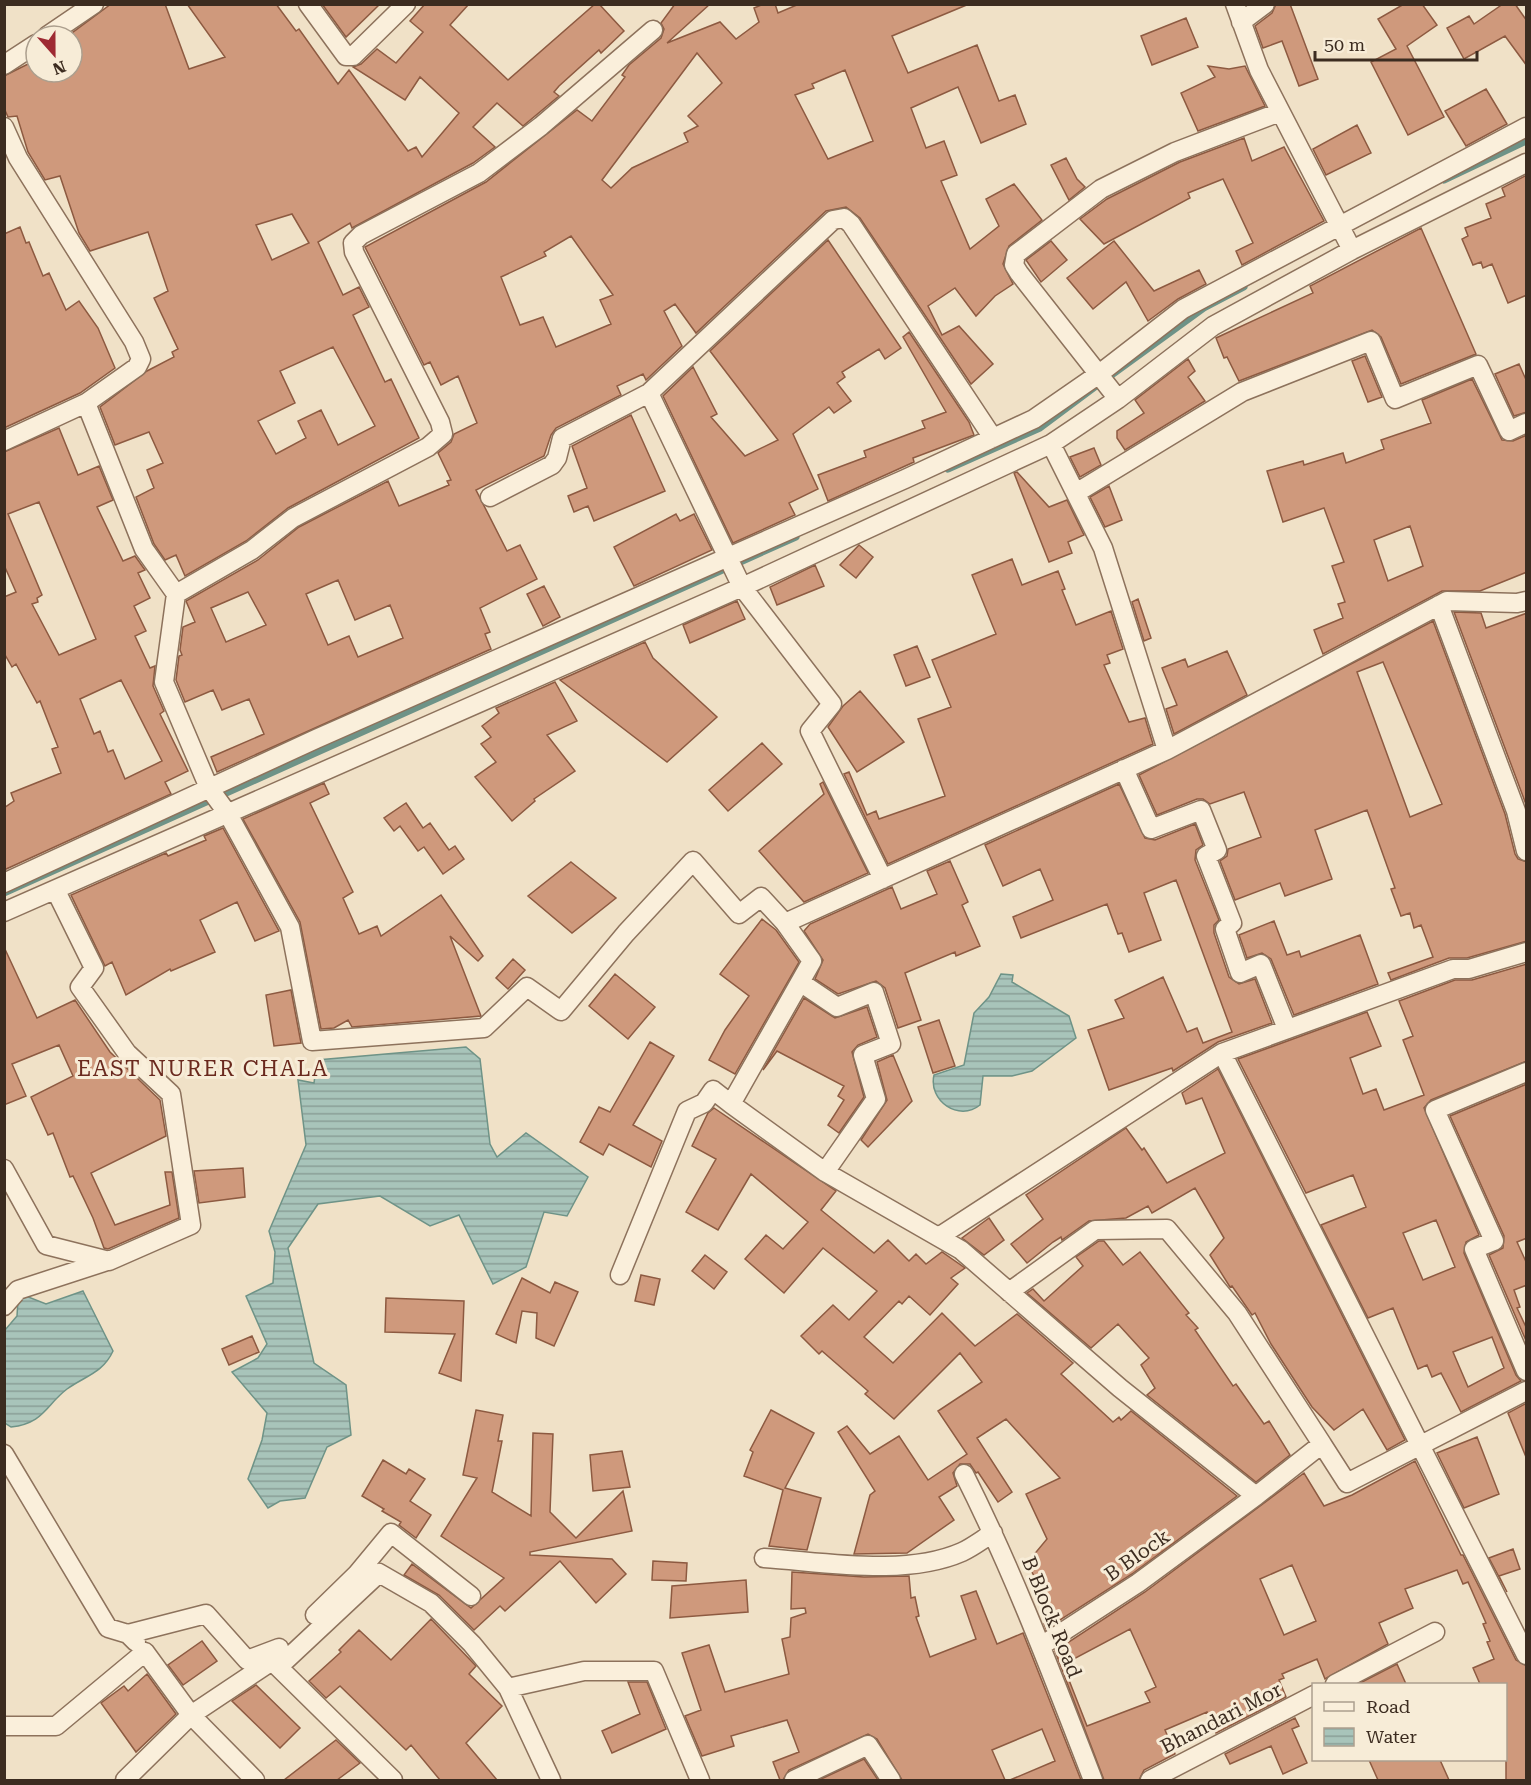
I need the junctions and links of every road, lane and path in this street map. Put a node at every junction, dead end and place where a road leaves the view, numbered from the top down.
1 (94, 4) edge
2 (308, 4) edge
3 (406, 4) edge
4 (1235, 4) edge
5 (1265, 4) edge
6 (1241, 22) junction
7 (65, 24) edge
8 (653, 30) dead end
9 (24, 51) edge
10 (5, 61) edge
11 (1280, 112) junction
12 (4, 127) edge
13 (1527, 127) edge
14 (1527, 163) edge
15 (1340, 225) junction
16 (1352, 250) junction
17 (1099, 374) junction
18 (649, 393) junction
19 (1118, 399) junction
20 (86, 403) junction
21 (1527, 423) edge
22 (993, 438) junction
23 (4, 441) edge
24 (1051, 444) junction
25 (905, 479) junction
26 (1076, 494) junction
27 (490, 497) dead end
28 (917, 508) junction
29 (728, 558) junction
30 (742, 587) junction
31 (176, 594) junction
32 (1527, 601) edge
33 (1438, 605) junction
34 (1167, 750) junction
35 (1124, 769) junction
36 (209, 788) junction
37 (228, 814) junction
38 (1527, 851) edge
39 (883, 879) junction
40 (4, 883) edge
41 (56, 891) junction
42 (4, 912) edge
43 (785, 924) junction
44 (1527, 952) edge
45 (801, 982) junction
46 (1287, 1029) junction
47 (1222, 1053) junction
48 (1527, 1072) edge
49 (731, 1104) junction
50 (4, 1169) edge
51 (825, 1172) junction
52 (940, 1236) junction
53 (109, 1261) junction
54 (620, 1275) dead end
55 (1009, 1292) junction
56 (4, 1306) edge
57 (1527, 1371) edge
58 (1527, 1391) edge
59 (1322, 1444) junction
60 (1420, 1444) junction
61 (4, 1454) edge
62 (964, 1474) dead end
63 (1256, 1496) junction
64 (993, 1533) junction
65 (765, 1558) dead end
66 (471, 1596) dead end
67 (1435, 1632) dead end
68 (128, 1634) junction
69 (1041, 1646) junction
70 (145, 1652) junction
71 (1527, 1655) edge
72 (272, 1661) junction
73 (1337, 1683) edge
74 (508, 1688) junction
75 (1312, 1696) edge
76 (191, 1714) junction
77 (4, 1726) edge
78 (125, 1780) edge
79 (255, 1780) edge
80 (393, 1780) edge
81 (551, 1780) edge
82 (700, 1780) edge
83 (794, 1780) edge
84 (891, 1780) edge
85 (1093, 1780) edge
86 (1150, 1780) edge

1 - 7 street
2 - 3 street
4 - 6 street
5 - 6 street
6 - 11 street
8 - 31 street
9 - 10 street
11 - 15 street
11 - 17 street
12 - 20 street
13 - 15 street
14 - 16 street
15 - 16 street
15 - 17 street
16 - 19 street
17 - 19 street
17 - 22 street
18 - 22 street
18 - 27 street
18 - 29 street
19 - 24 street
20 - 23 street
20 - 31 street
21 - 26 street
22 - 25 street
24 - 26 street
24 - 28 street
25 - 28 street
25 - 29 street
26 - 34 street
28 - 30 street
29 - 30 street
29 - 36 street
30 - 37 street
30 - 39 street
31 - 36 street
32 - 33 street
33 - 34 street
33 - 38 street
34 - 35 street
35 - 39 street
35 - 46 street
36 - 37 street
36 - 40 street
37 - 41 street
37 - 43 street
39 - 43 street
41 - 42 street
41 - 53 street
43 - 45 street
44 - 46 street
45 - 49 street
45 - 51 street
46 - 47 street
47 - 52 street
47 - 60 street
48 - 57 street
49 - 51 street
49 - 54 street
50 - 53 street
51 - 52 street
52 - 55 street
53 - 56 street
55 - 59 street
55 - 63 street
58 - 60 street
59 - 60 street
59 - 63 street, B Block
60 - 71 street
61 - 68 street
62 - 64 street, B Block Road
63 - 69 street, B Block
64 - 65 street
64 - 69 street, B Block Road
66 - 68 street
67 - 73 street
68 - 70 street
69 - 85 street, B Block Road
70 - 76 street
70 - 77 street
72 - 74 street
72 - 76 street
72 - 80 street
74 - 81 street
74 - 82 street
75 - 86 street, Bhandari Mor
76 - 78 street
76 - 79 street
83 - 84 street

